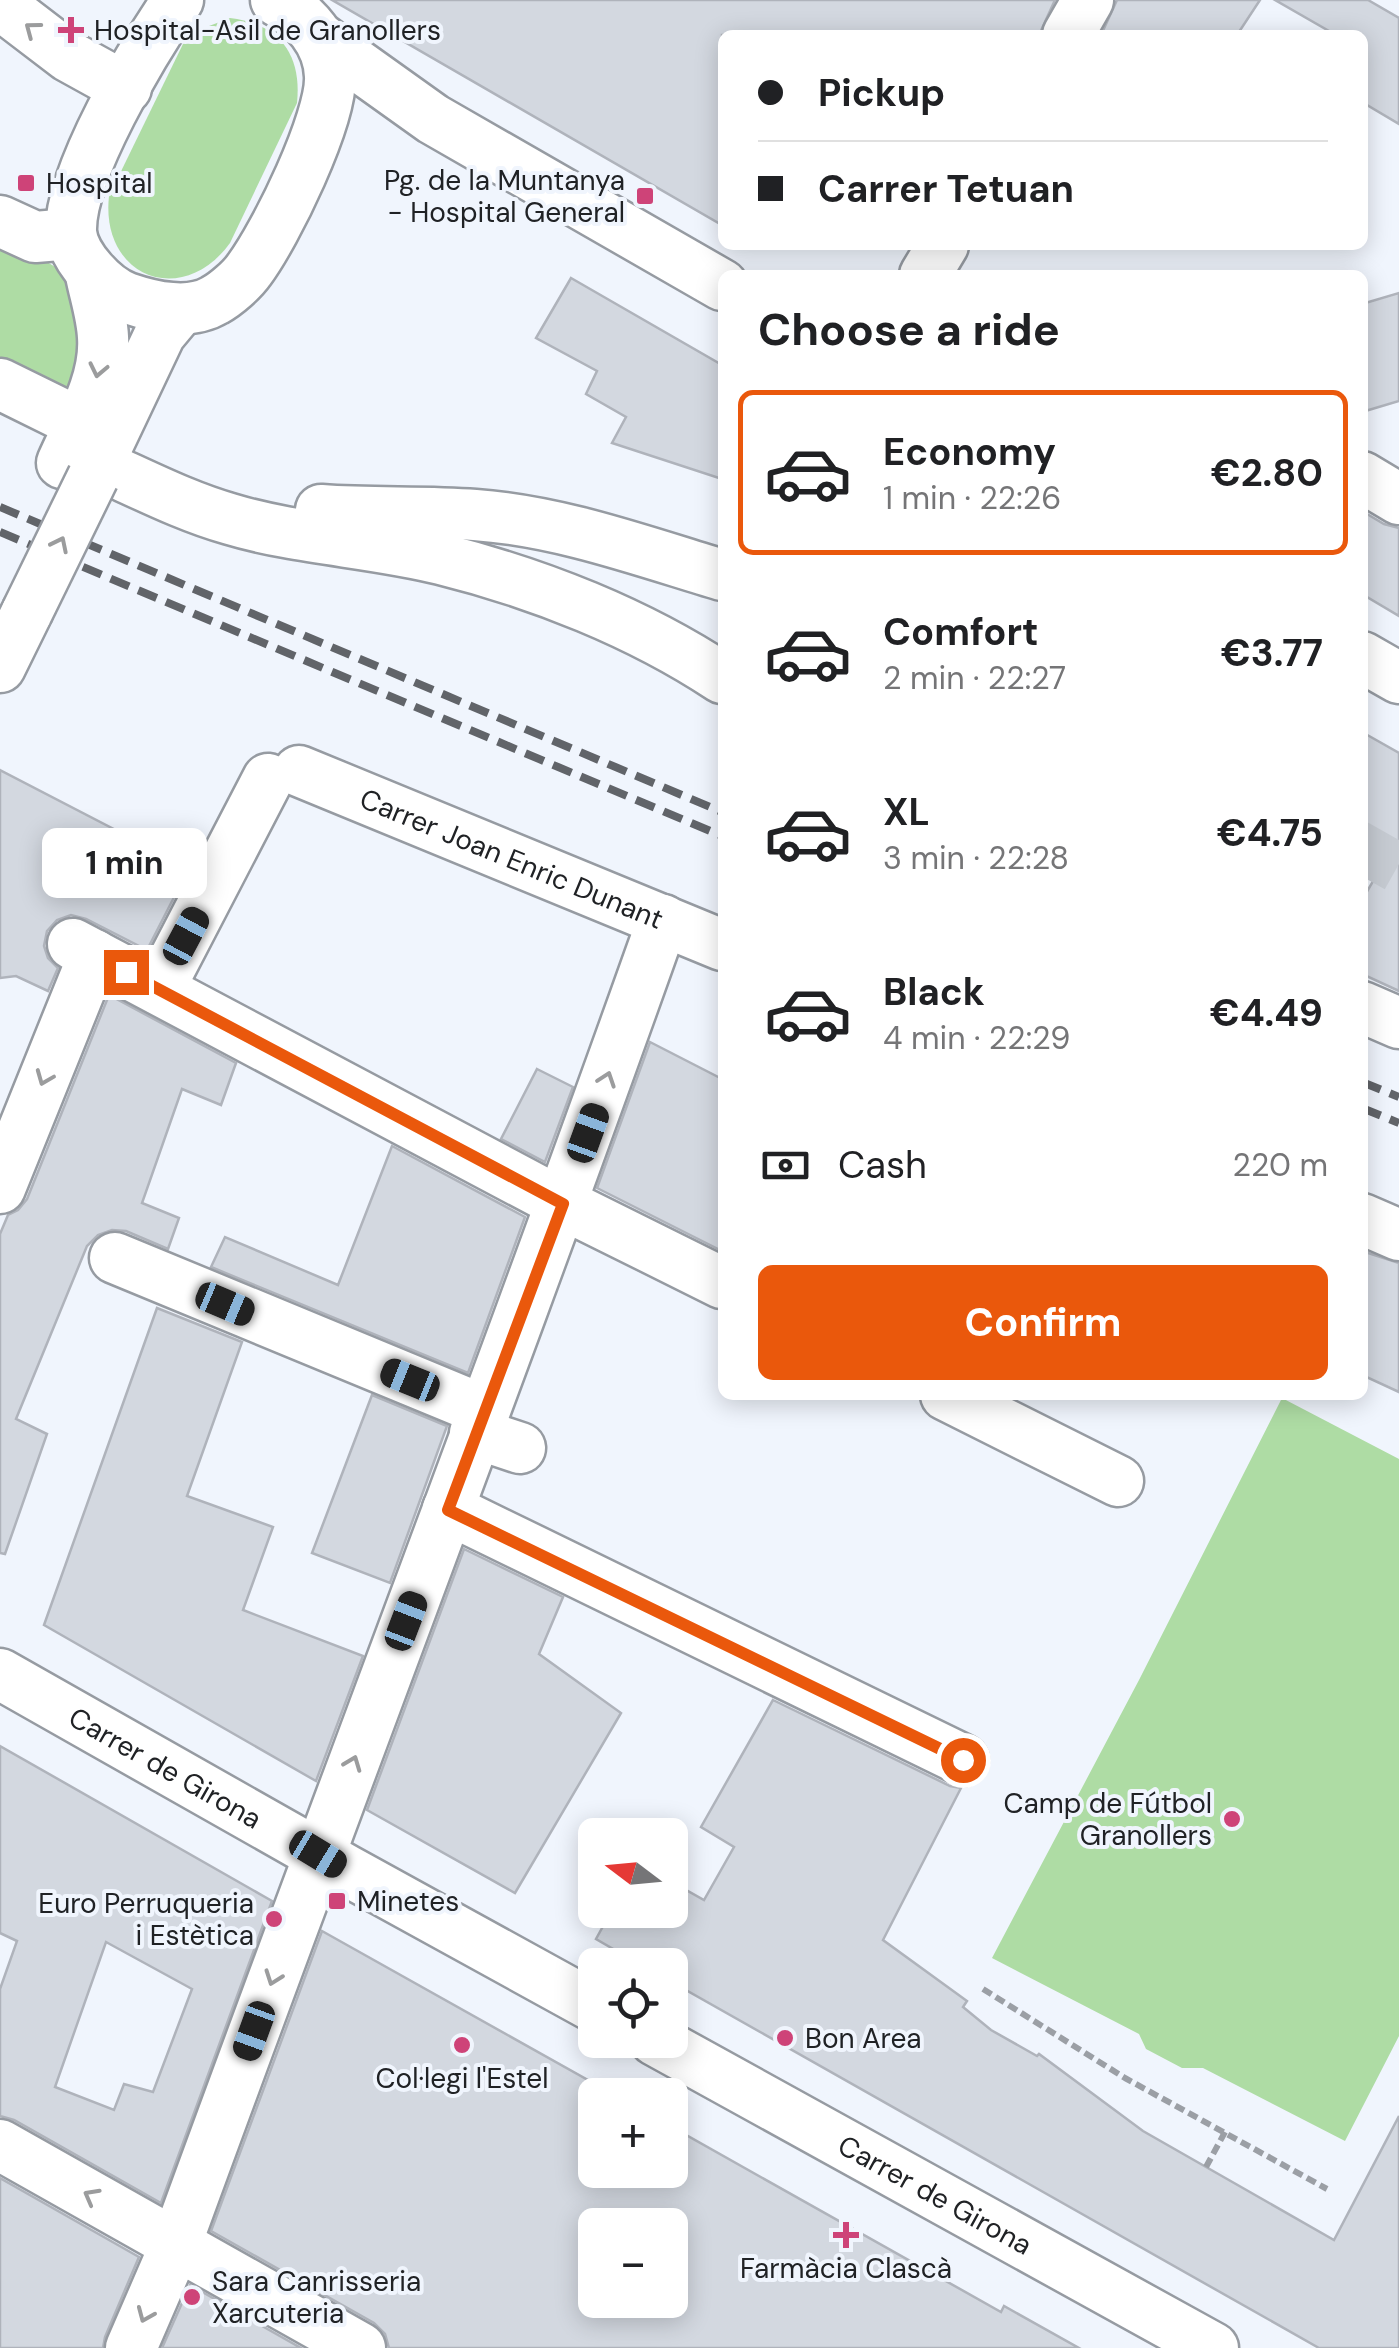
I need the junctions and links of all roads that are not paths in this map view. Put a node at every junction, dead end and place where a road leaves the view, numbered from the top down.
1 (1088, 0) edge
2 (0, 4) edge
3 (162, 10) edge
4 (304, 15) edge
5 (1071, 30) edge
6 (126, 88) junction
7 (433, 119) junction
8 (320, 127) junction
9 (0, 221) edge
10 (81, 254) junction
11 (718, 283) edge
12 (180, 310) junction
13 (0, 384) edge
14 (59, 414) dead end
15 (1399, 462) edge
16 (90, 471) junction
17 (1368, 473) edge
18 (1368, 479) edge
19 (1399, 498) edge
20 (182, 502) junction
21 (718, 573) edge
22 (14, 600) edge
23 (1368, 660) edge
24 (0, 666) edge
25 (718, 675) edge
26 (1399, 678) edge
27 (663, 920) junction
28 (718, 943) edge
29 (159, 988) junction
30 (1368, 1010) edge
31 (1399, 1024) edge
32 (0, 1188) edge
33 (563, 1204) junction
34 (1368, 1221) edge
35 (1399, 1234) edge
36 (115, 1258) dead end
37 (718, 1282) edge
38 (959, 1400) edge
39 (493, 1431) junction
40 (1118, 1482) dead end
41 (448, 1510) junction
42 (0, 1674) edge
43 (963, 1760) dead end
44 (318, 1854) junction
45 (578, 1998) edge
46 (688, 2058) edge
47 (0, 2146) edge
48 (176, 2244) junction
49 (131, 2348) edge
50 (360, 2348) edge
51 (1213, 2348) edge

1 - 5 street
6 -> 2 street
3 - 6 street
4 - 7 street
4 - 8 street
6 - 10 street
7 - 8 street
7 - 11 street
8 - 12 street
9 - 10 street
10 - 12 street
10 -> 16 street
12 - 16 street
13 - 14 street
15 - 17 street
16 - 20 street
16 - 22 street, bridge
18 - 19 street
20 - 21 street
20 - 25 street
22 - 24 street
23 - 26 street
27 - 28 street, Carrer Joan Enric Dunant
27 - 29 street, Carrer Joan Enric Dunant
33 -> 27 street
29 -> 32 street
29 - 33 street
30 - 31 street
33 - 37 street
33 - 39 street
34 - 35 street
36 - 39 street
38 - 40 street
39 - 41 street
41 - 43 street
44 -> 41 street
42 - 44 street, Carrer de Girona
44 - 45 street, Carrer de Girona
44 -> 48 street
46 - 51 street, Carrer de Girona
48 -> 47 street
48 -> 49 street
48 - 50 street

